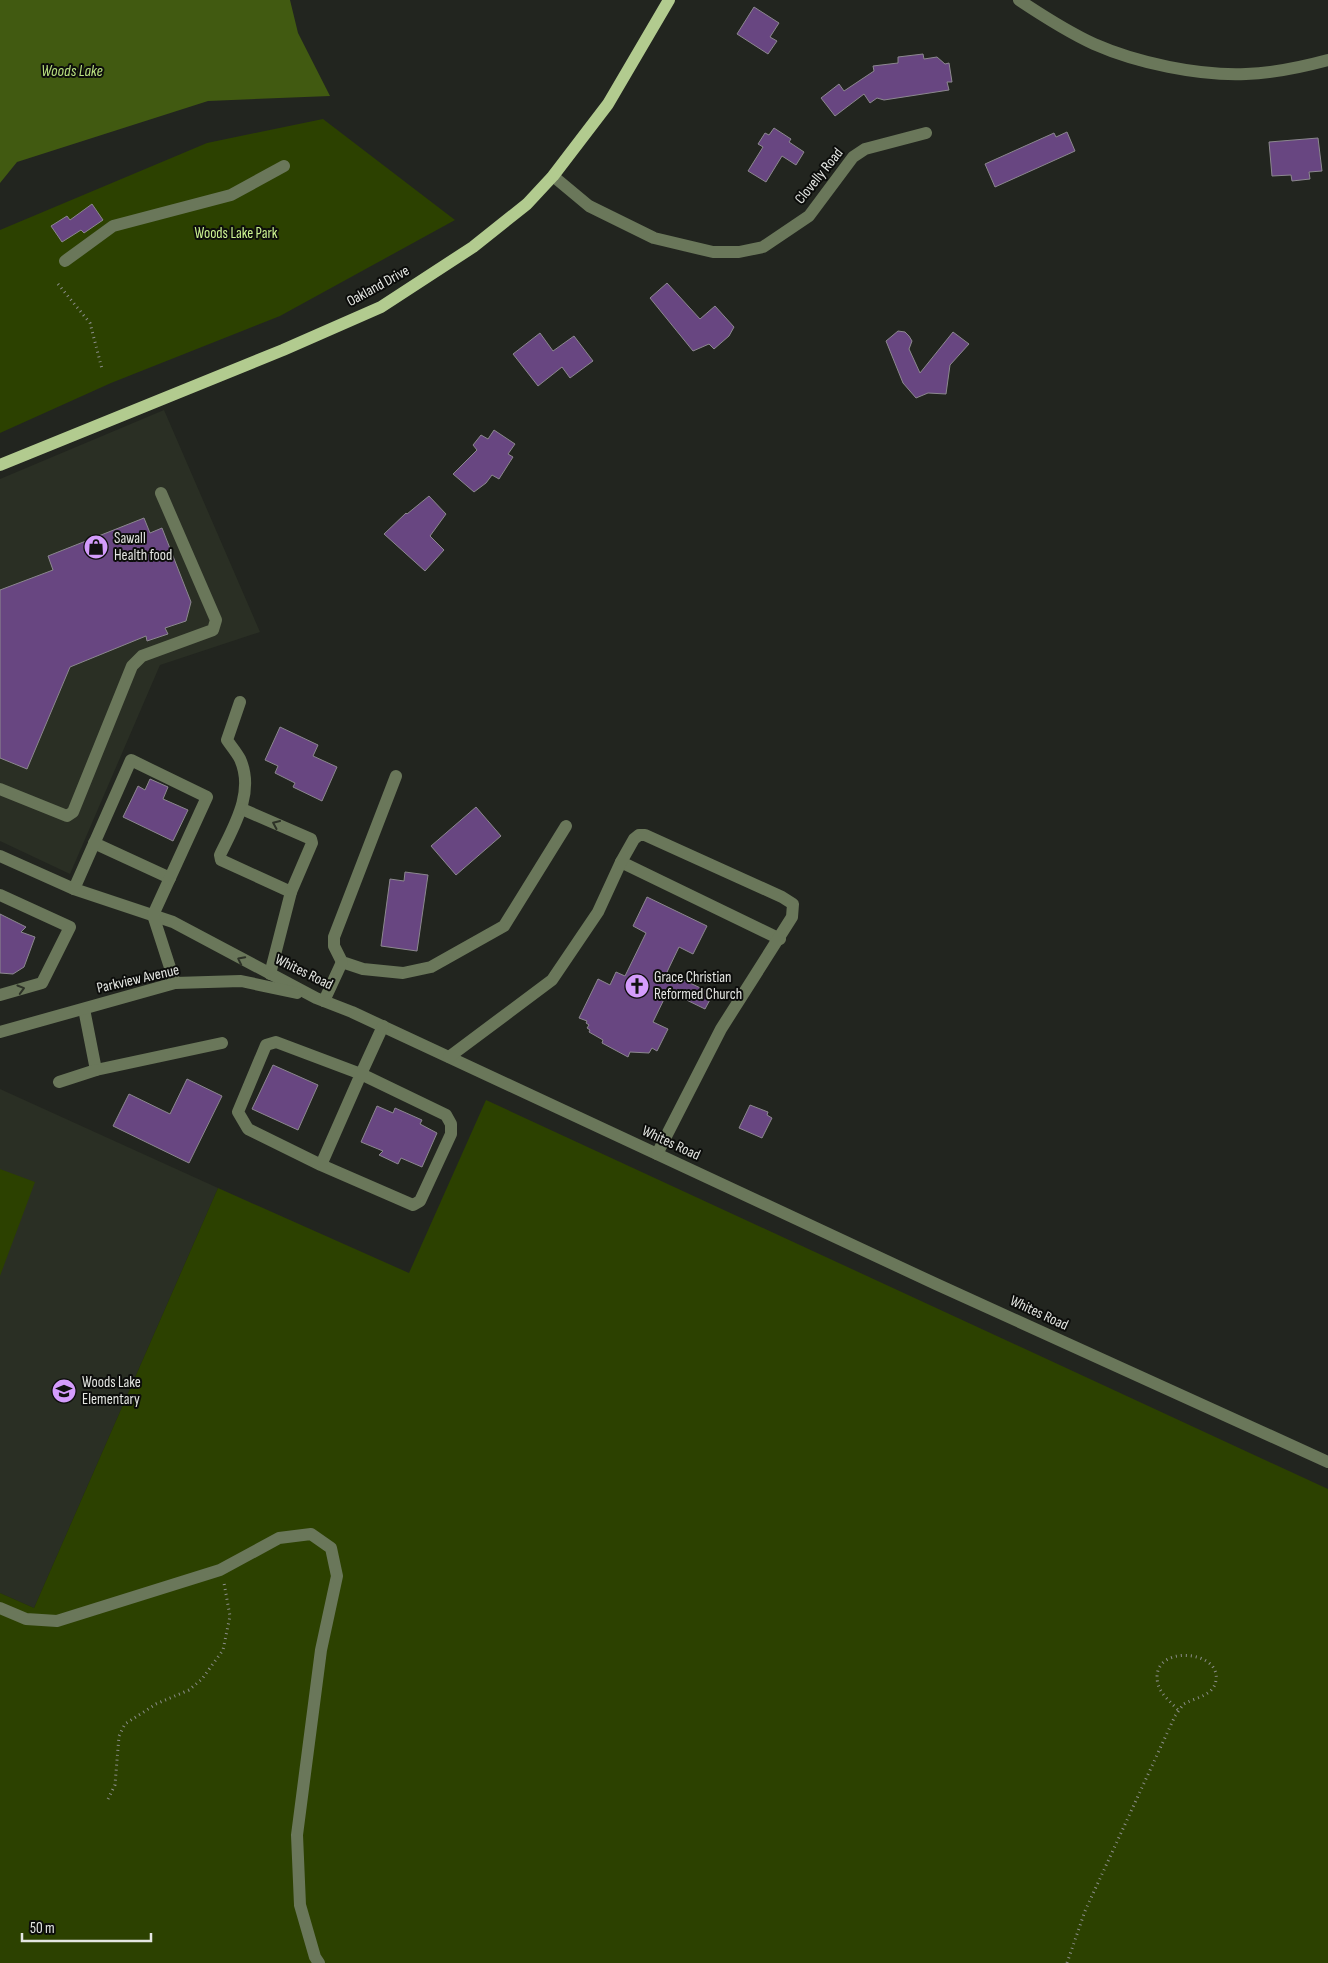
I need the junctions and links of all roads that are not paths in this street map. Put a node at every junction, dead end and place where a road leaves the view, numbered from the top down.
1 (669, 0) edge
2 (1019, 0) edge
3 (1328, 60) edge
4 (926, 134) dead end
5 (284, 166) dead end
6 (553, 176) junction
7 (66, 261) dead end
8 (0, 465) edge
9 (161, 493) dead end
10 (240, 702) dead end
11 (396, 776) dead end
12 (0, 789) edge
13 (242, 809) junction
14 (566, 826) dead end
15 (94, 843) junction
16 (0, 856) edge
17 (621, 862) junction
18 (170, 878) junction
19 (74, 888) junction
20 (291, 892) junction
21 (0, 895) edge
22 (152, 915) junction
23 (780, 938) junction
24 (342, 962) junction
25 (270, 974) junction
26 (175, 983) junction
27 (0, 995) edge
28 (320, 999) junction
29 (84, 1009) junction
30 (382, 1026) junction
31 (0, 1032) edge
32 (222, 1043) dead end
33 (449, 1057) junction
34 (96, 1070) junction
35 (360, 1074) junction
36 (59, 1082) dead end
37 (656, 1154) junction
38 (321, 1165) junction
39 (1328, 1462) edge
40 (0, 1608) edge
41 (319, 1963) edge

1 - 6 main road, Oakland Drive
2 - 3 street
4 - 6 street, Clovelly Road
5 - 7 street
6 - 8 main road, Oakland Drive
9 - 12 street
10 - 13 street
11 - 24 street
20 -> 13 street
13 - 20 street
14 - 24 street
15 - 18 street
15 - 18 street
15 - 19 street
16 - 19 street, Whites Road
17 - 23 street
17 - 23 street
17 - 33 street
18 - 22 street
19 - 22 street, Whites Road
20 - 25 street
27 -> 21 street
25 -> 22 street, Whites Road
22 - 26 street
23 - 37 street
24 - 28 street
25 - 28 street, Whites Road
26 - 28 street, Parkview Avenue
26 - 29 street, Parkview Avenue
28 - 30 street, Whites Road
29 - 31 street, Parkview Avenue
29 - 34 street
30 - 33 street, Whites Road
30 - 35 street
32 - 34 street
33 - 37 street, Whites Road
34 - 36 street
35 - 38 street
35 - 38 street
35 - 38 street
37 - 39 street, Whites Road
40 - 41 street

